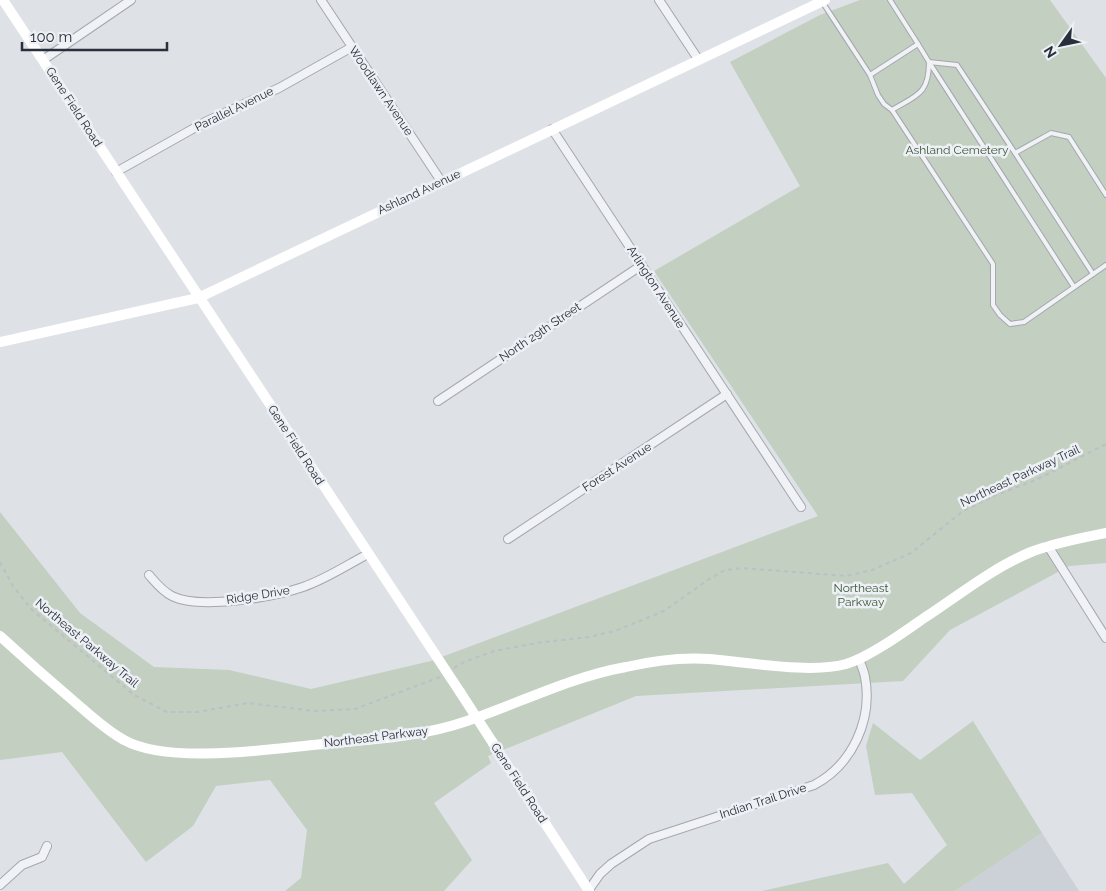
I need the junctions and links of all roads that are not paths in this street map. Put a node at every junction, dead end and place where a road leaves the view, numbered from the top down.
1 (3, 0) edge
2 (132, 0) edge
3 (321, 0) edge
4 (659, 0) edge
5 (890, 0) edge
6 (823, 1) edge
7 (918, 44) junction
8 (352, 47) junction
9 (698, 59) junction
10 (43, 60) junction
11 (929, 62) junction
12 (870, 75) junction
13 (892, 110) junction
14 (552, 129) junction
15 (1015, 153) junction
16 (116, 172) junction
17 (441, 181) junction
18 (1106, 195) edge
19 (1106, 264) edge
20 (642, 265) junction
21 (1093, 274) junction
22 (1074, 287) junction
23 (198, 298) junction
24 (0, 342) edge
25 (727, 394) junction
26 (438, 401) dead end
27 (800, 507) dead end
28 (1106, 533) edge
29 (508, 539) dead end
30 (1048, 546) junction
31 (368, 554) junction
32 (149, 575) dead end
33 (0, 636) edge
34 (1106, 638) edge
35 (859, 659) junction
36 (47, 846) dead end
37 (0, 885) edge
38 (588, 891) edge

1 - 10 street, Gene Field Road
2 - 10 street
3 - 8 street, Woodlawn Avenue
4 - 9 street
5 - 7 lane
6 - 9 street, Ashland Avenue
6 - 12 lane
7 - 11 lane
7 - 12 lane
8 - 16 street, Parallel Avenue
8 - 17 street, Woodlawn Avenue
9 - 14 street, Ashland Avenue
10 - 16 street, Gene Field Road
11 - 13 lane
11 - 15 lane
11 - 22 lane
12 - 13 lane
13 - 22 lane
14 - 17 street, Ashland Avenue
14 - 20 street, Arlington Avenue
15 - 18 lane
15 - 21 lane
16 - 23 street, Gene Field Road
17 - 23 street, Ashland Avenue
19 - 21 lane
20 - 25 street, Arlington Avenue
20 - 26 street, North 29th Street
21 - 22 lane
23 - 24 street, Ashland Avenue
23 - 31 street, Gene Field Road
25 - 27 street, Arlington Avenue
25 - 29 street, Forest Avenue
28 - 30 street, Northeast Parkway
30 - 34 street
30 - 35 street, Northeast Parkway
31 - 32 street, Ridge Drive
31 - 38 street, Gene Field Road, bridge
33 - 35 street, Northeast Parkway
35 - 38 street, Indian Trail Drive
36 - 37 street

